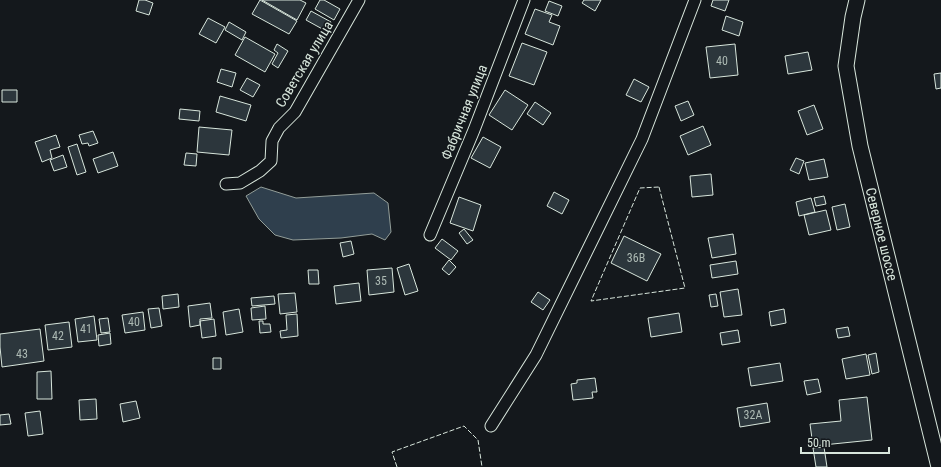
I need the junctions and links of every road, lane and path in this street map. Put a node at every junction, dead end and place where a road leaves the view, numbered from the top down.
1 (358, 0) edge
2 (524, 0) edge
3 (695, 0) edge
4 (856, 0) edge
5 (226, 184) dead end
6 (430, 235) dead end
7 (490, 426) dead end
8 (939, 467) edge

1 - 5 street, Советская улица
2 - 6 street, Фабричная улица
3 - 7 street
4 - 8 main road, Северное шоссе

